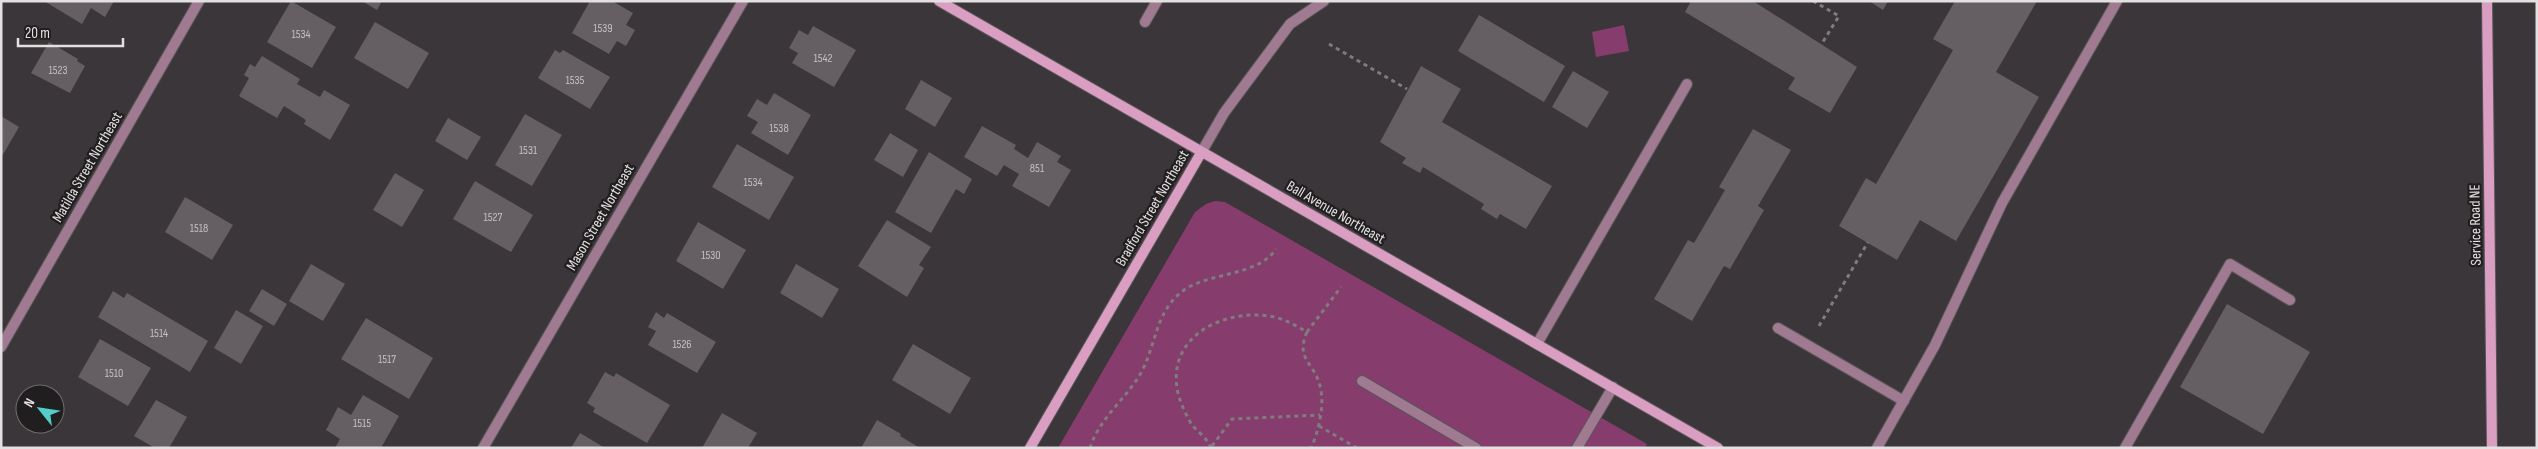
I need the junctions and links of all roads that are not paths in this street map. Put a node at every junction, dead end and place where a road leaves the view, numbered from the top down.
1 (199, 1) edge
2 (743, 1) edge
3 (939, 1) edge
4 (1157, 1) edge
5 (1324, 1) edge
6 (2116, 1) edge
7 (2486, 1) edge
8 (1145, 22) dead end
9 (1687, 84) dead end
10 (1202, 153) junction
11 (2290, 300) dead end
12 (1778, 328) dead end
13 (1537, 344) junction
14 (1, 347) edge
15 (1362, 381) dead end
16 (1613, 387) junction
17 (1904, 400) junction
18 (482, 448) edge
19 (1030, 448) edge
20 (1476, 448) edge
21 (1577, 448) edge
22 (1718, 448) edge
23 (1876, 448) edge
24 (2125, 448) edge
25 (2492, 448) edge

1 - 14 street, Matilda Street Northeast
2 - 18 street, Mason Street Northeast
3 - 10 street, Ball Avenue Northeast
4 - 8 street
5 - 10 street, Bradford Street Northeast
6 - 17 street
7 - 25 street, Service Road NE
9 - 13 street
10 - 13 street, Ball Avenue Northeast
10 - 19 street, Bradford Street Northeast
11 - 24 street
12 - 17 street
13 - 16 street, Ball Avenue Northeast
15 - 20 street
16 - 21 street
16 - 22 street, Ball Avenue Northeast
17 - 23 street

